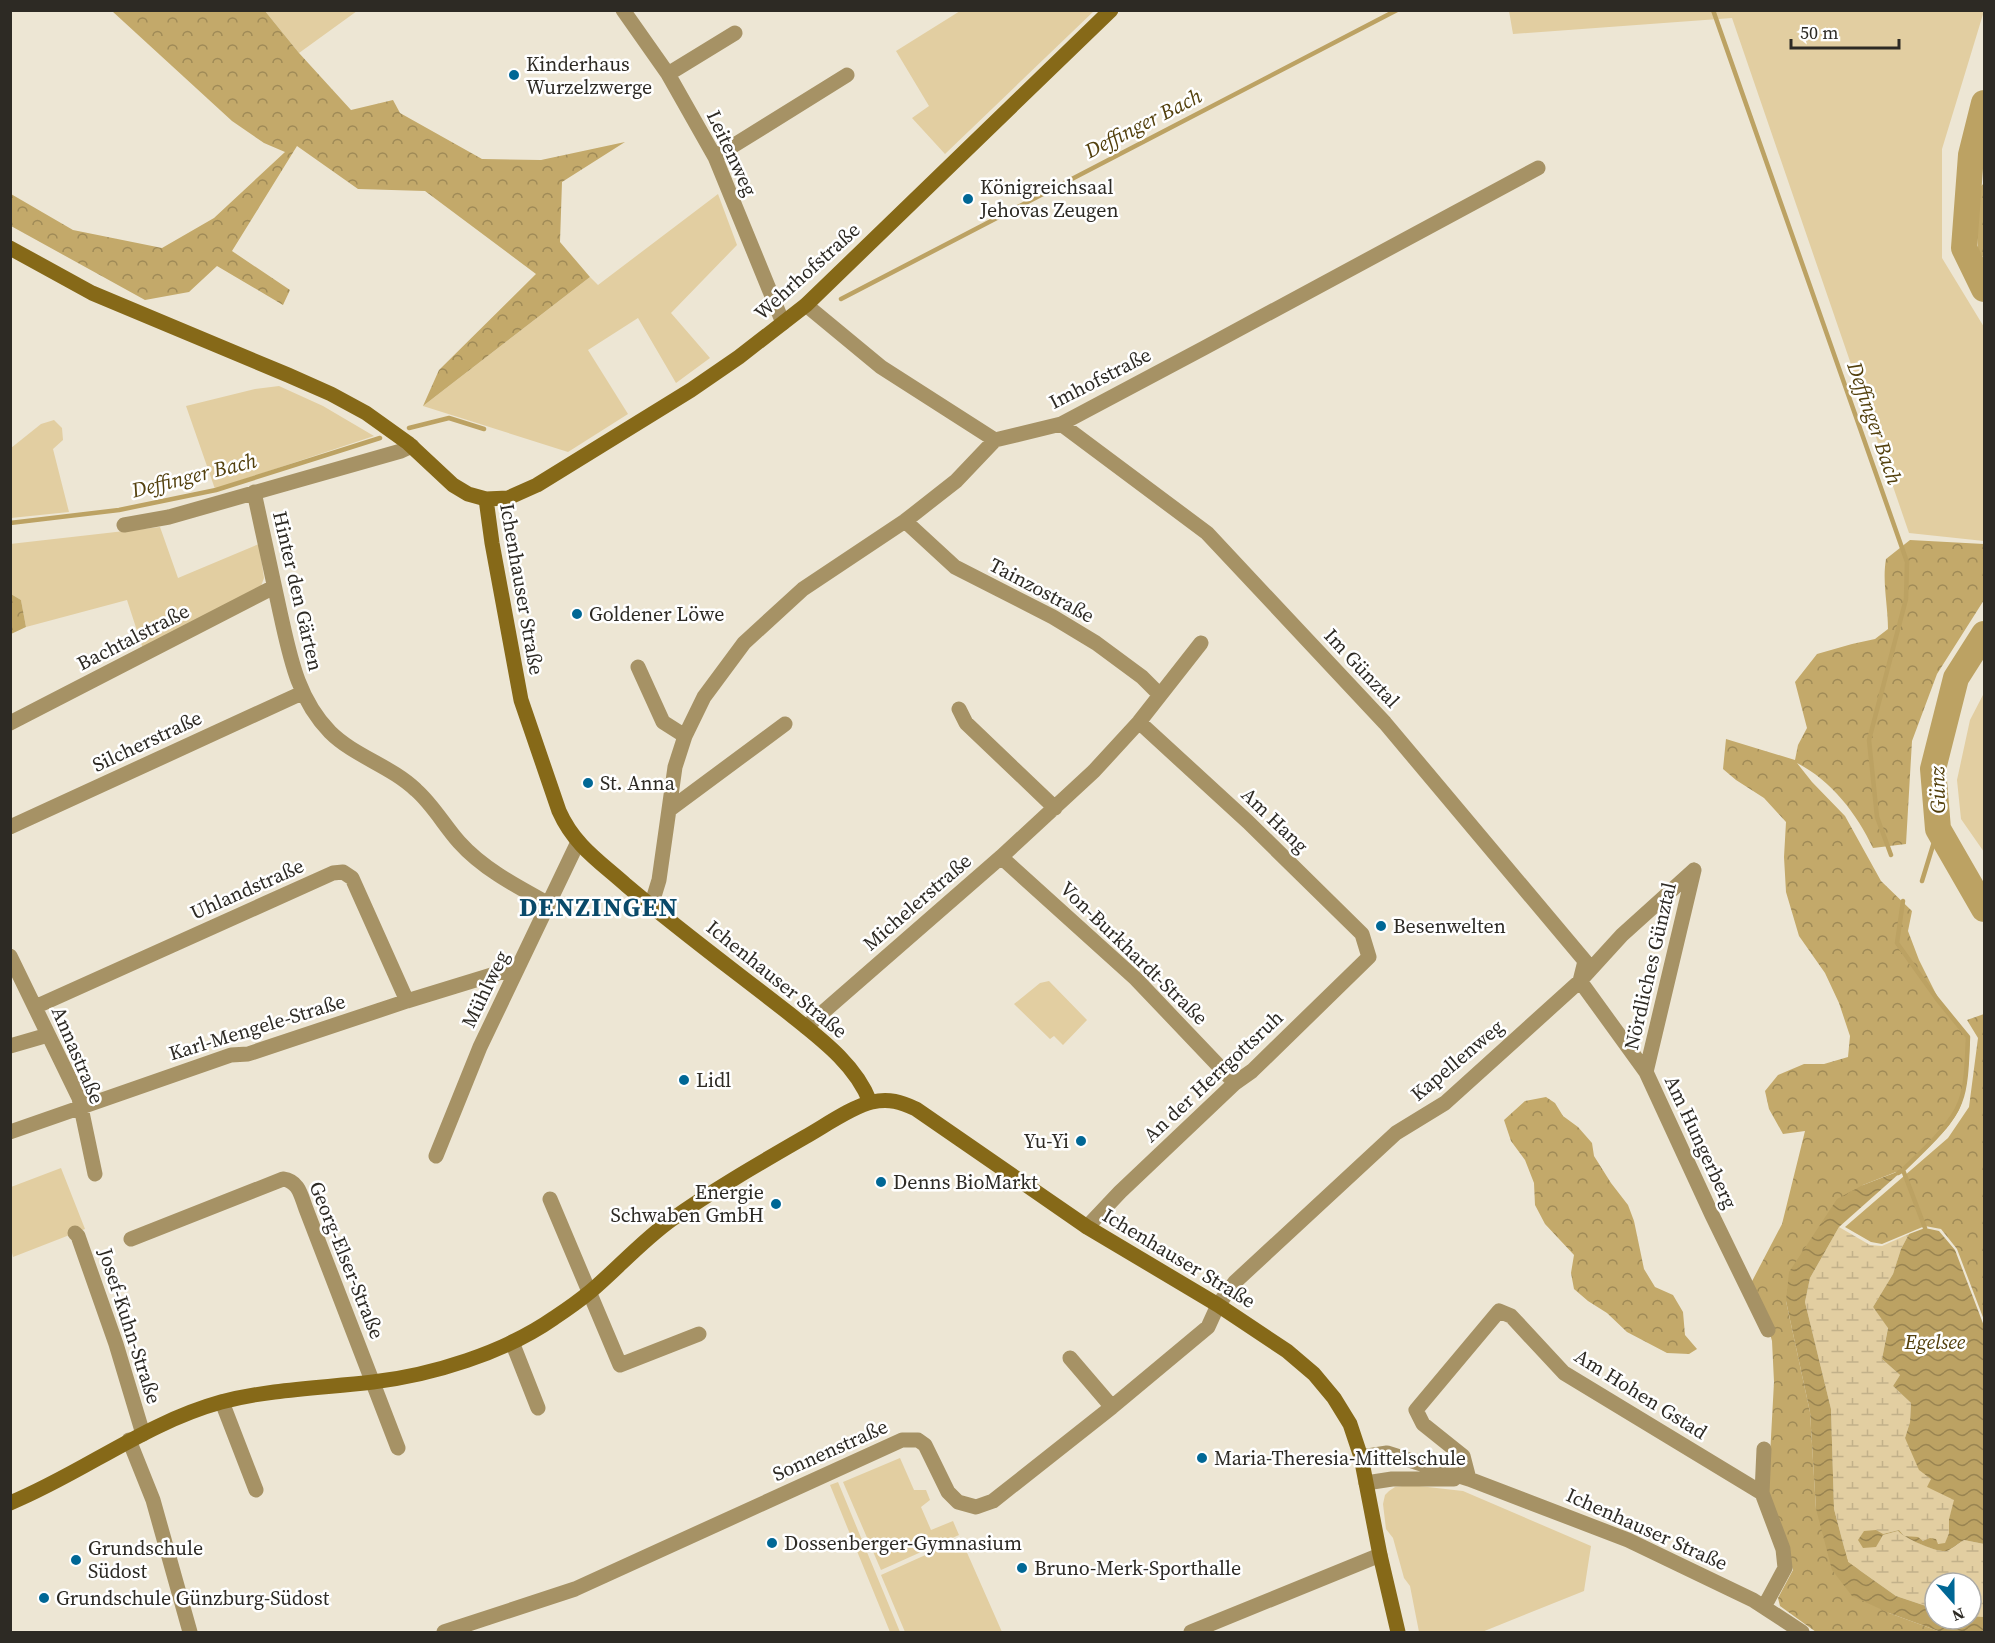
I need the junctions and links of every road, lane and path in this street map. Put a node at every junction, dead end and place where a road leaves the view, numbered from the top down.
1 (623, 10) edge
2 (1111, 10) edge
3 (735, 33) dead end
4 (668, 74) junction
5 (848, 75) dead end
6 (715, 157) junction
7 (1538, 168) dead end
8 (10, 248) edge
9 (806, 305) junction
10 (783, 323) junction
11 (1061, 424) junction
12 (995, 440) junction
13 (410, 444) junction
14 (254, 492) junction
15 (486, 499) junction
16 (905, 521) junction
17 (124, 525) dead end
18 (274, 587) junction
19 (1201, 643) dead end
20 (638, 667) dead end
21 (302, 693) junction
22 (1160, 694) junction
23 (960, 709) dead end
24 (1140, 722) junction
25 (10, 723) edge
26 (785, 724) dead end
27 (685, 736) junction
28 (1055, 808) junction
29 (669, 810) junction
30 (10, 827) edge
31 (578, 842) junction
32 (1001, 857) junction
33 (1694, 870) joint
34 (549, 904) junction
35 (651, 906) junction
36 (10, 956) edge
37 (1369, 957) joint
38 (518, 967) junction
39 (1580, 981) junction
40 (407, 1001) junction
41 (35, 1007) junction
42 (806, 1028) junction
43 (48, 1035) junction
44 (10, 1046) edge
45 (1646, 1072) junction
46 (1235, 1083) junction
47 (870, 1102) junction
48 (80, 1107) junction
49 (10, 1132) edge
50 (436, 1156) dead end
51 (95, 1174) dead end
52 (550, 1199) dead end
53 (1087, 1227) junction
54 (75, 1233) dead end
55 (131, 1239) dead end
56 (589, 1293) junction
57 (1218, 1305) junction
58 (1768, 1330) dead end
59 (699, 1334) dead end
60 (512, 1342) junction
61 (1070, 1358) dead end
62 (374, 1382) junction
63 (222, 1402) junction
64 (1112, 1407) junction
65 (538, 1408) dead end
66 (136, 1437) junction
67 (398, 1448) dead end
68 (1764, 1449) dead end
69 (1361, 1457) junction
70 (1469, 1479) junction
71 (1366, 1483) junction
72 (256, 1490) dead end
73 (1762, 1493) junction
74 (10, 1503) edge
75 (1380, 1555) junction
76 (1764, 1607) junction
77 (190, 1632) edge
78 (444, 1632) edge
79 (1192, 1632) edge
80 (1398, 1632) edge
81 (1802, 1632) edge

1 - 4 street, Leitenweg
2 - 9 street, Wehrhofstraße
3 - 4 street
4 - 6 street, Leitenweg
5 - 6 street
6 - 10 street, Leitenweg
7 - 11 street, Imhofstraße
8 - 13 street, Ichenhauser Straße
9 - 10 street, Wehrhofstraße
9 - 12 street
10 - 15 street, Wehrhofstraße
11 - 12 street, Imhofstraße
11 - 39 street, Im Günztal
12 - 16 street
13 - 14 street
13 - 15 street, Ichenhauser Straße
14 - 17 street
14 - 18 street, Hinter den Gärten
15 - 31 street, Ichenhauser Straße
16 - 22 street, Tainzostraße
16 - 27 street
18 - 21 street, Hinter den Gärten
18 - 25 street, Bachtalstraße
19 - 22 street, Michelerstraße
20 - 27 street
21 - 30 street, Silcherstraße
21 - 34 street, Hinter den Gärten
22 - 24 street, Michelerstraße
23 - 28 street
24 - 28 street, Michelerstraße
24 - 37 street, Am Hang
26 - 29 street
27 - 29 street
28 - 32 street, Michelerstraße
29 - 35 street
31 - 34 street, Mühlweg
31 - 35 street, Ichenhauser Straße
32 - 42 street, Michelerstraße
32 - 46 street, Von-Burkhardt-Straße
33 - 39 street, Kapellenweg
33 - 45 street, Nördliches Günztal
34 - 38 street, Mühlweg
35 - 42 street, Ichenhauser Straße
36 - 41 street, Annastraße
37 - 46 street, An der Herrgottsruh
38 - 40 street, Karl-Mengele-Straße
38 - 50 street, Mühlweg
39 - 45 street, Am Hungerberg
39 - 57 street, Kapellenweg
40 - 41 street, Uhlandstraße
40 - 48 street, Karl-Mengele-Straße
41 - 43 street, Annastraße
42 - 47 street, Ichenhauser Straße
43 - 44 street
43 - 48 street, Annastraße
45 - 58 street, Am Hungerberg
46 - 53 street, An der Herrgottsruh
47 - 53 street, Ichenhauser Straße
47 - 56 street
48 - 49 street, Karl-Mengele-Straße
48 - 51 street, Annastraße
52 - 56 street
53 - 57 street, Ichenhauser Straße
54 - 66 street, Josef-Kuhn-Straße
55 - 62 street, Georg-Elser-Straße
56 - 59 street
56 - 60 street
57 - 64 street, Sonnenstraße
57 - 69 street, Ichenhauser Straße
60 - 62 street
60 - 65 street
61 - 64 street
62 - 63 street
62 - 67 street
63 - 66 street
63 - 72 street
64 - 78 street, Sonnenstraße
66 - 74 street
66 - 77 street, Josef-Kuhn-Straße
68 - 73 street
69 - 70 street, Ichenhauser Straße
69 - 71 street
70 - 71 street, Ichenhauser Straße
70 - 73 street, Am Hohen Gstad
70 - 76 street, Ichenhauser Straße
71 - 75 street
73 - 76 street
75 - 79 street
75 - 80 street
76 - 81 street, Ichenhauser Straße

